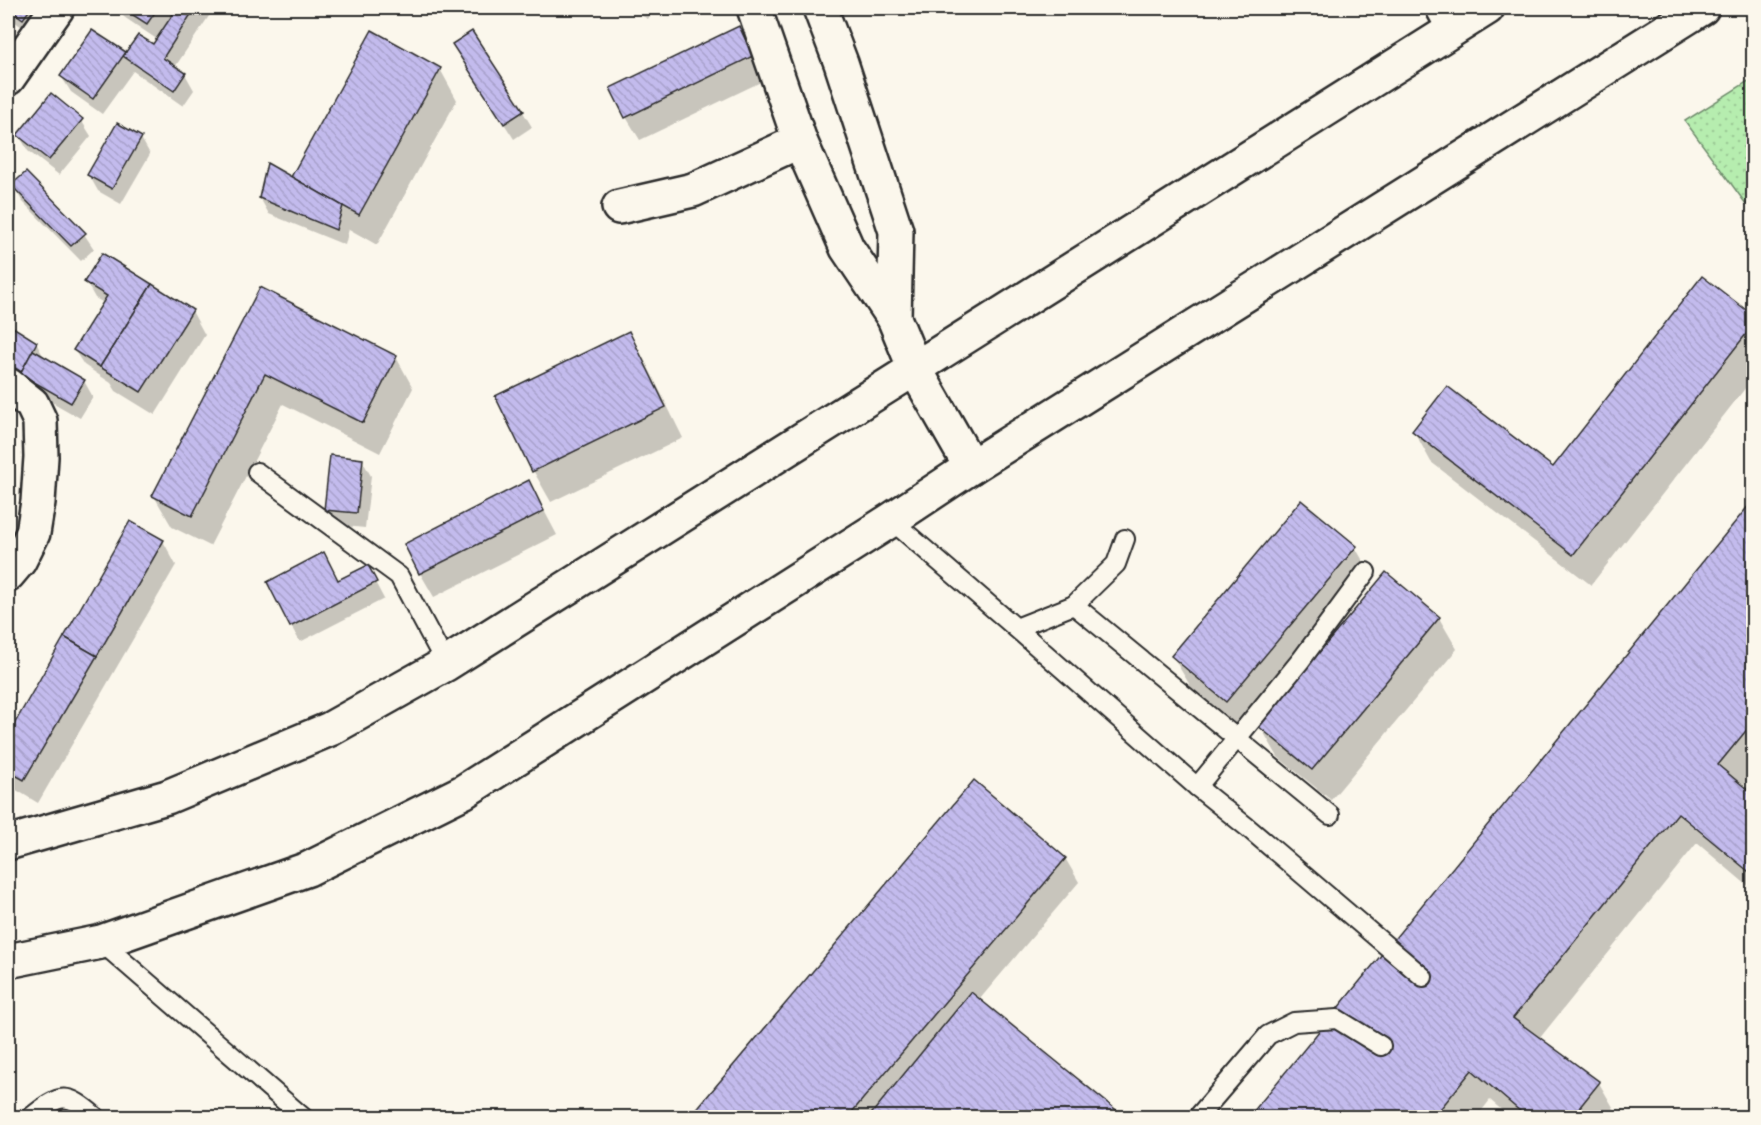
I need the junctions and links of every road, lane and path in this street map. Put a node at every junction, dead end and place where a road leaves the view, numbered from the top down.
1 (57, 8) edge
2 (753, 8) edge
3 (820, 8) edge
4 (1487, 8) edge
5 (1702, 8) edge
6 (1449, 18) edge
7 (8, 78) edge
8 (800, 141) junction
9 (619, 207) dead end
10 (894, 318) junction
11 (915, 369) junction
12 (8, 386) edge
13 (971, 468) junction
14 (257, 472) dead end
15 (891, 520) junction
16 (1125, 539) dead end
17 (1366, 572) dead end
18 (8, 574) edge
19 (1074, 606) junction
20 (1016, 628) junction
21 (446, 664) junction
22 (1236, 739) junction
23 (1197, 787) junction
24 (1330, 815) dead end
25 (8, 843) edge
26 (101, 942) junction
27 (8, 961) edge
28 (1423, 977) dead end
29 (1382, 1046) dead end
30 (30, 1118) edge
31 (97, 1118) edge
32 (304, 1118) edge
33 (1197, 1118) edge

1 - 7 main road
2 - 8 main road
3 - 10 main road
4 - 6 main road
5 - 13 main road
6 - 11 main road
8 - 9 main road
8 - 10 main road
10 - 11 main road
11 - 13 main road
11 - 21 main road
12 - 18 main road
13 - 15 main road
14 - 21 lane
15 - 20 lane
15 - 26 main road
16 - 19 lane
17 - 22 lane
19 - 20 lane
19 - 22 lane
20 - 23 lane
21 - 25 main road
22 - 23 lane
22 - 24 lane
23 - 28 lane
26 - 27 main road
26 - 32 lane
29 - 33 lane
30 - 31 lane

